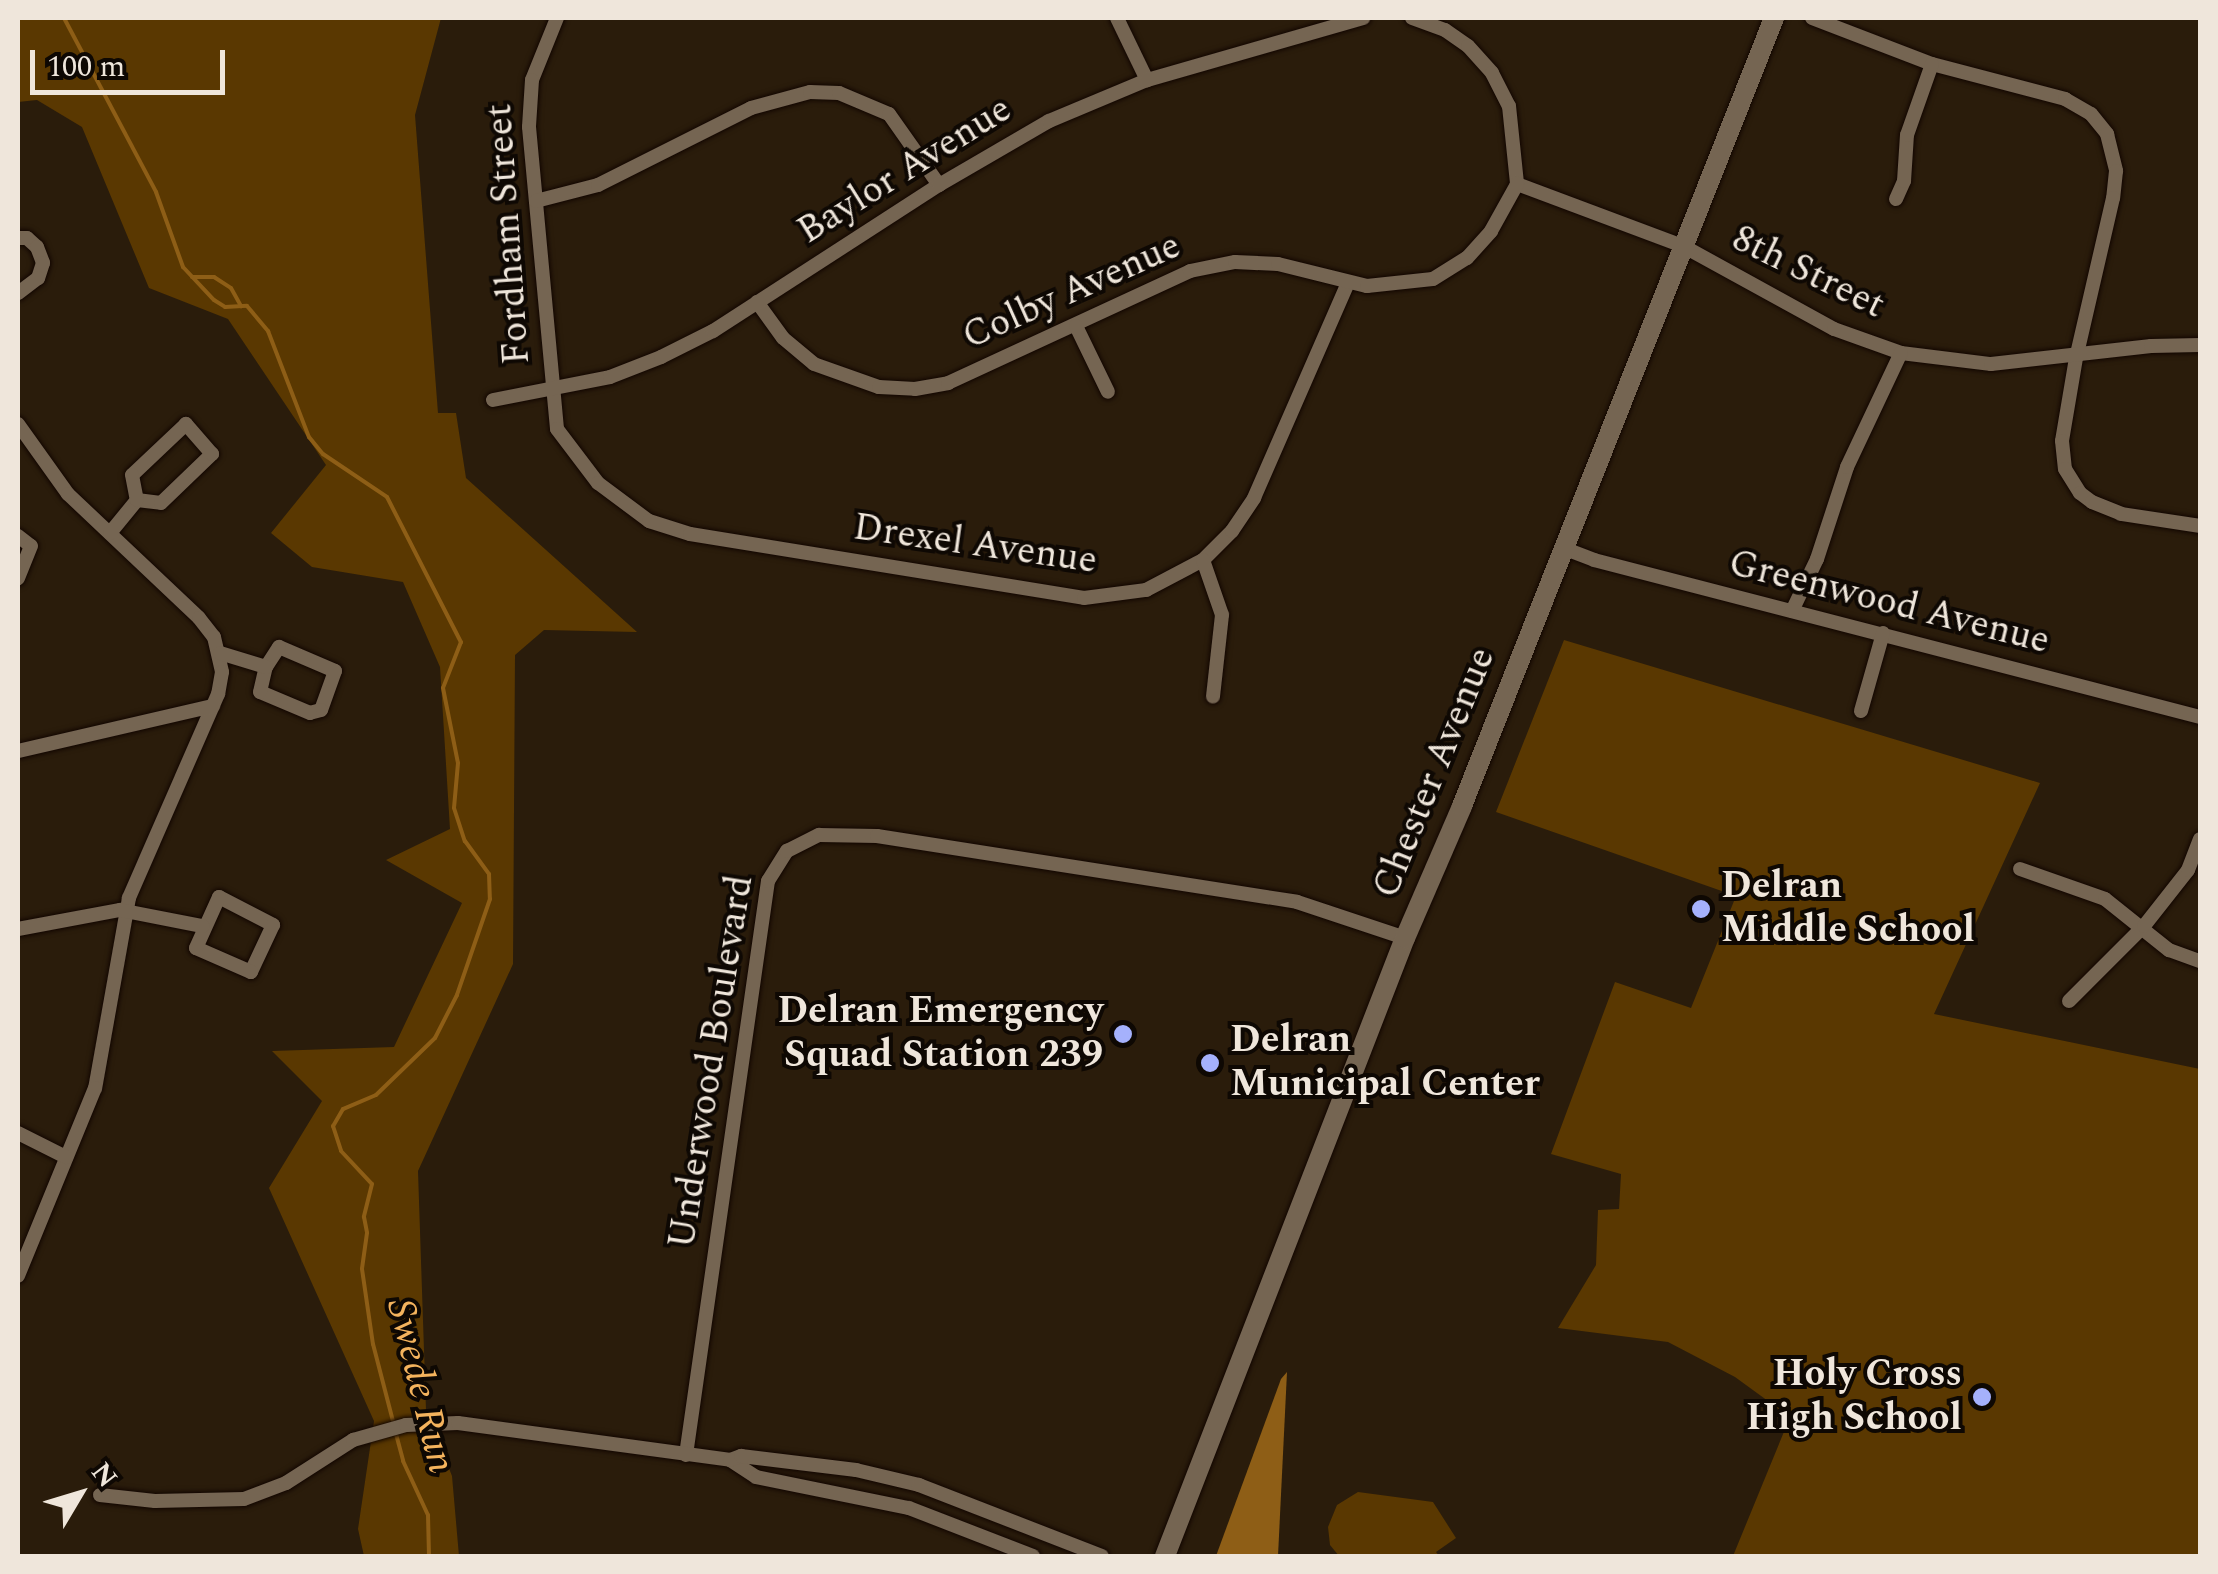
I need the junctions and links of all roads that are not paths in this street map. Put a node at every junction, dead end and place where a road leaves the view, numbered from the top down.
1 (558, 18) edge
2 (1116, 18) edge
3 (1363, 18) edge
4 (1412, 18) edge
5 (1774, 18) edge
6 (1812, 18) edge
7 (1932, 64) junction
8 (1147, 80) junction
9 (1517, 184) junction
10 (939, 185) junction
11 (1896, 200) dead end
12 (536, 202) junction
13 (18, 238) edge
14 (1683, 246) junction
15 (1348, 283) junction
16 (18, 292) edge
17 (758, 302) junction
18 (1076, 326) junction
19 (2200, 345) edge
20 (1901, 353) junction
21 (2076, 358) junction
22 (552, 391) junction
23 (1108, 392) dead end
24 (493, 400) dead end
25 (18, 424) edge
26 (137, 500) junction
27 (2200, 526) edge
28 (110, 533) junction
29 (18, 536) edge
30 (1562, 548) junction
31 (1203, 560) junction
32 (18, 579) edge
33 (1792, 612) junction
34 (1883, 633) junction
35 (220, 653) junction
36 (266, 667) junction
37 (1213, 697) dead end
38 (213, 706) junction
39 (1861, 711) dead end
40 (2200, 717) edge
41 (18, 751) edge
42 (2200, 839) edge
43 (2020, 869) dead end
44 (125, 910) junction
45 (202, 926) junction
46 (2144, 926) junction
47 (18, 929) edge
48 (1405, 938) junction
49 (2200, 961) edge
50 (2069, 1001) dead end
51 (18, 1133) edge
52 (66, 1158) junction
53 (18, 1276) edge
54 (686, 1454) junction
55 (730, 1460) junction
56 (100, 1495) dead end
57 (1034, 1556) edge
58 (1102, 1556) edge
59 (1165, 1556) edge

1 - 12 street, Fordham Street
2 - 8 street
3 - 8 street, Baylor Avenue
4 - 9 street
5 - 14 street, Chester Avenue
6 - 7 street
7 - 11 street
7 - 21 street
8 - 10 street, Baylor Avenue
9 - 14 street, 8th Street
9 - 15 street, Colby Avenue
10 - 12 street
10 - 17 street, Baylor Avenue
12 - 22 street, Fordham Street
13 - 16 street
14 - 20 street, 8th Street
14 - 30 street, Chester Avenue
15 - 18 street, Colby Avenue
15 - 31 street, Drexel Avenue
17 - 18 street, Colby Avenue
17 - 22 street, Baylor Avenue
18 - 23 street
19 - 21 street, 8th Street
20 - 21 street, 8th Street
20 - 33 street
21 - 27 street
22 - 24 street, Baylor Avenue
22 - 31 street, Drexel Avenue
25 - 28 street
26 - 26 street
26 - 28 street
28 - 35 street
29 - 32 street
30 - 33 street, Greenwood Avenue
30 - 48 street, Chester Avenue
31 - 37 street
33 - 34 street, Greenwood Avenue
34 - 39 street
34 - 40 street, Greenwood Avenue
35 - 36 street
35 - 38 street
36 - 36 street
38 - 41 street
38 - 44 street
42 - 46 street
43 - 46 street
44 - 45 street
44 - 47 street
44 - 52 street
45 - 45 street
46 - 49 street
46 - 50 street
48 - 54 street, Underwood Boulevard
48 - 59 street, Chester Avenue
51 - 52 street
52 - 53 street
54 - 55 street
54 - 56 street
55 - 57 street
55 - 58 street

